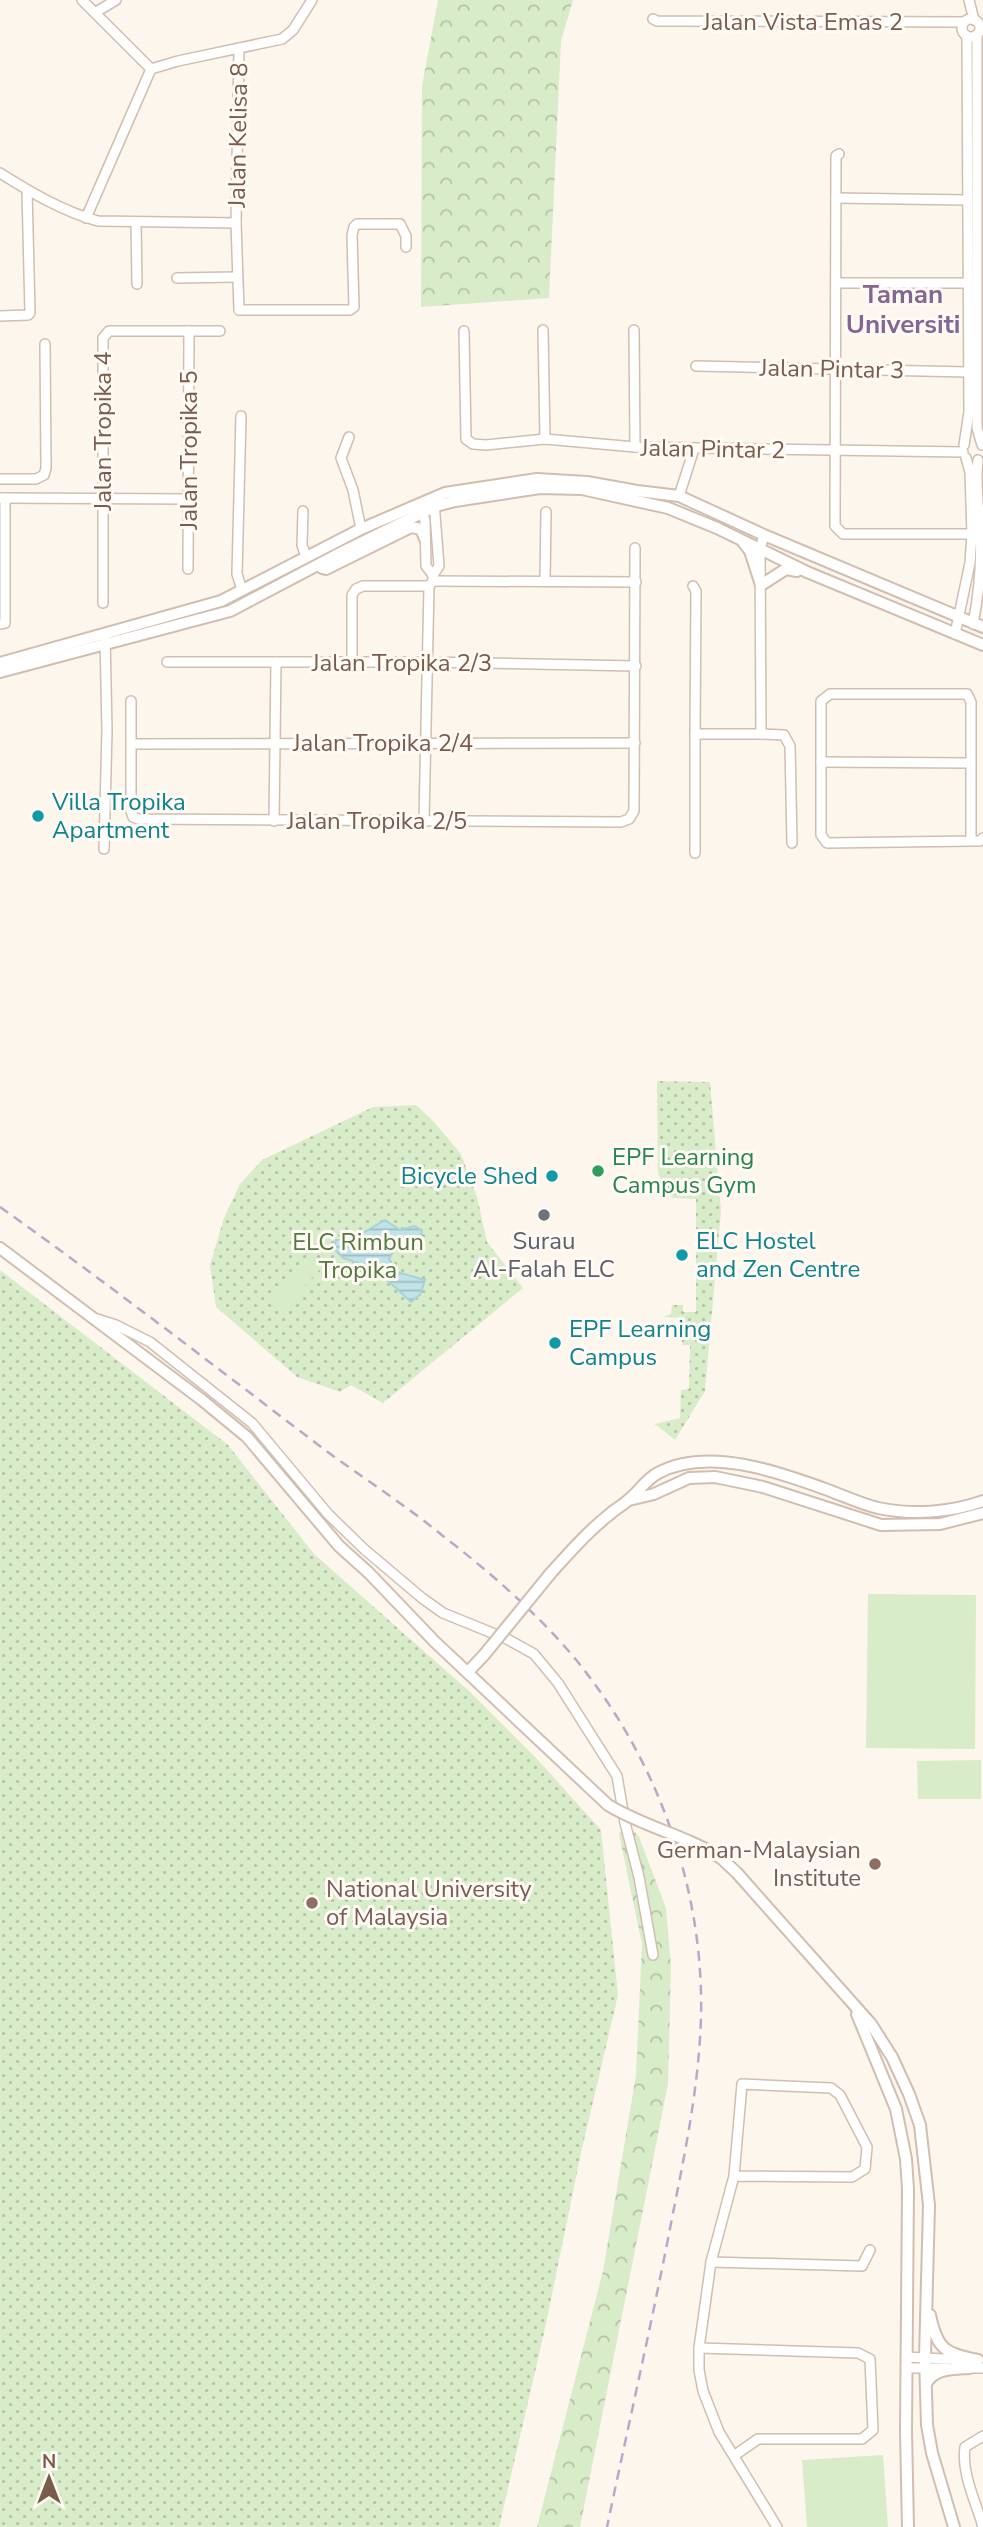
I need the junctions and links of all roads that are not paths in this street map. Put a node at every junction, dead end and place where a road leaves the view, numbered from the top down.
1 (82, 0) edge
2 (116, 0) edge
3 (312, 0) edge
4 (969, 2) edge
5 (96, 12) junction
6 (653, 19) dead end
7 (971, 28) edge
8 (239, 48) junction
9 (151, 69) junction
10 (977, 136) junction
11 (839, 154) dead end
12 (967, 164) junction
13 (0, 173) edge
14 (27, 190) junction
15 (836, 198) junction
16 (967, 200) junction
17 (86, 218) junction
18 (136, 222) junction
19 (236, 223) junction
20 (406, 247) dead end
21 (236, 277) junction
22 (177, 278) dead end
23 (836, 283) junction
24 (968, 283) junction
25 (137, 284) dead end
26 (0, 316) edge
27 (544, 330) dead end
28 (634, 330) dead end
29 (189, 331) junction
30 (220, 331) dead end
31 (464, 331) dead end
32 (45, 344) dead end
33 (696, 366) dead end
34 (835, 368) junction
35 (968, 372) junction
36 (241, 416) dead end
37 (349, 437) dead end
38 (545, 439) junction
39 (635, 447) junction
40 (694, 449) junction
41 (834, 450) junction
42 (964, 452) junction
43 (982, 454) edge
44 (0, 479) edge
45 (679, 496) junction
46 (3, 498) edge
47 (103, 498) junction
48 (189, 499) junction
49 (434, 502) junction
50 (421, 508) junction
51 (303, 511) dead end
52 (546, 512) dead end
53 (361, 528) junction
54 (976, 534) junction
55 (764, 535) junction
56 (425, 539) junction
57 (741, 539) junction
58 (635, 548) dead end
59 (760, 548) junction
60 (306, 557) junction
61 (315, 566) junction
62 (188, 569) dead end
63 (807, 572) junction
64 (432, 580) junction
65 (545, 581) junction
66 (636, 582) junction
67 (761, 585) junction
68 (693, 586) dead end
69 (242, 590) junction
70 (103, 603) dead end
71 (958, 617) junction
72 (2, 623) edge
73 (978, 626) edge
74 (105, 632) junction
75 (955, 634) junction
76 (105, 645) junction
77 (983, 645) edge
78 (167, 662) dead end
79 (276, 662) junction
80 (352, 662) junction
81 (427, 662) junction
82 (1, 665) edge
83 (636, 666) junction
84 (131, 701) dead end
85 (695, 730) junction
86 (761, 733) junction
87 (275, 743) junction
88 (635, 743) junction
89 (131, 744) junction
90 (425, 744) junction
91 (821, 762) junction
92 (970, 763) junction
93 (274, 821) junction
94 (424, 821) junction
95 (983, 838) edge
96 (971, 841) junction
97 (792, 843) dead end
98 (104, 849) dead end
99 (695, 853) dead end
100 (0, 1248) edge
101 (92, 1317) junction
102 (629, 1500) junction
103 (983, 1501) edge
104 (983, 1513) edge
105 (468, 1672) junction
106 (653, 1955) dead end
107 (852, 2002) junction
108 (734, 2176) junction
109 (870, 2250) dead end
110 (711, 2262) junction
111 (926, 2295) junction
112 (699, 2348) junction
113 (906, 2362) junction
114 (925, 2363) junction
115 (981, 2363) edge
116 (969, 2368) junction
117 (926, 2384) junction
118 (983, 2436) edge
119 (735, 2455) junction
120 (983, 2526) edge
121 (777, 2527) edge
122 (908, 2527) edge
123 (954, 2527) edge

1 - 5 street
2 - 5 street
3 - 8 street
4 - 7 street
5 - 9 street
6 - 7 street, Jalan Vista Emas 2
7 - 10 street
7 - 12 street
8 - 9 street
8 - 19 street, Jalan Kelisa 8
9 - 17 street
10 - 12 street
10 - 43 street
11 - 15 street
12 - 16 street
13 - 14 street
14 - 17 street
14 - 26 street
15 - 16 street
15 - 23 street
16 - 24 street
17 - 18 street
18 - 19 street
18 - 25 street
19 - 21 street, Jalan Kelisa 8
20 - 21 street, Jalan Kelisa 8
21 - 22 street
23 - 24 street
23 - 34 street
24 - 35 street
27 - 38 street
28 - 39 street
29 - 30 street, Jalan Tropika 4
29 - 47 street, Jalan Tropika 4
29 - 48 street, Jalan Tropika 5
31 - 38 street, Jalan Pintar 2
32 - 44 street
33 - 34 street, Jalan Pintar 3
34 - 35 street, Jalan Pintar 3
34 - 41 street
35 - 42 street
36 - 69 street
37 - 53 street
38 - 39 street, Jalan Pintar 2
39 - 40 street, Jalan Pintar 2
40 - 41 street, Jalan Pintar 2
40 - 45 street
41 - 42 street, Jalan Pintar 2
41 - 54 street
42 - 43 street
42 - 43 street
42 - 54 street
43 - 54 street
45 - 49 street
45 - 55 street
46 - 47 street
46 - 72 street
47 - 48 street
47 - 70 street, Jalan Tropika 4
48 - 62 street, Jalan Tropika 5
49 - 50 street
49 - 57 street
49 - 64 street
50 - 53 street
50 - 56 street
50 - 61 street
51 - 60 street
52 - 65 street
53 - 60 street
54 - 71 street
54 - 73 street
55 - 59 street
55 - 71 street
56 - 61 street
56 - 64 street
57 - 59 street
57 - 67 street
58 - 66 street
59 - 63 street
59 - 67 street
60 - 69 street
61 - 76 street
63 - 67 street
63 - 75 street
64 - 65 street
64 - 80 street
64 - 81 street
65 - 66 street
66 - 83 street
67 - 86 street
68 - 85 street
69 - 74 street
71 - 73 street
71 - 75 street
74 - 76 street
74 - 82 street
75 - 77 street
76 - 82 street
76 - 98 street
78 - 79 street, Jalan Tropika 2/3
79 - 80 street, Jalan Tropika 2/3
79 - 87 street
80 - 81 street, Jalan Tropika 2/3
81 - 83 street, Jalan Tropika 2/3
81 - 90 street
83 - 88 street
84 - 89 street
85 - 86 street
85 - 99 street
86 - 97 street
87 - 89 street, Jalan Tropika 2/4
87 - 90 street, Jalan Tropika 2/4
87 - 93 street
88 - 90 street, Jalan Tropika 2/4
88 - 94 street, Jalan Tropika 2/5
89 - 93 street, Jalan Tropika 2/5
90 - 94 street
91 - 92 street
91 - 92 street
91 - 96 street
92 - 96 street
93 - 94 street, Jalan Tropika 2/5
95 - 96 street
100 - 101 street
101 - 105 street
101 - 106 street
102 - 103 street
102 - 104 street
102 - 105 street, bridge
105 - 107 street, bridge
107 - 111 street
107 - 113 street
108 - 108 street
108 - 110 street
109 - 110 street
110 - 112 street
111 - 114 street
111 - 115 street
112 - 119 street
112 - 119 street
113 - 114 street
113 - 122 street
114 - 115 street
114 - 116 street
114 - 117 street
115 - 116 street
116 - 117 street
117 - 123 street
118 - 120 street
119 - 121 street

